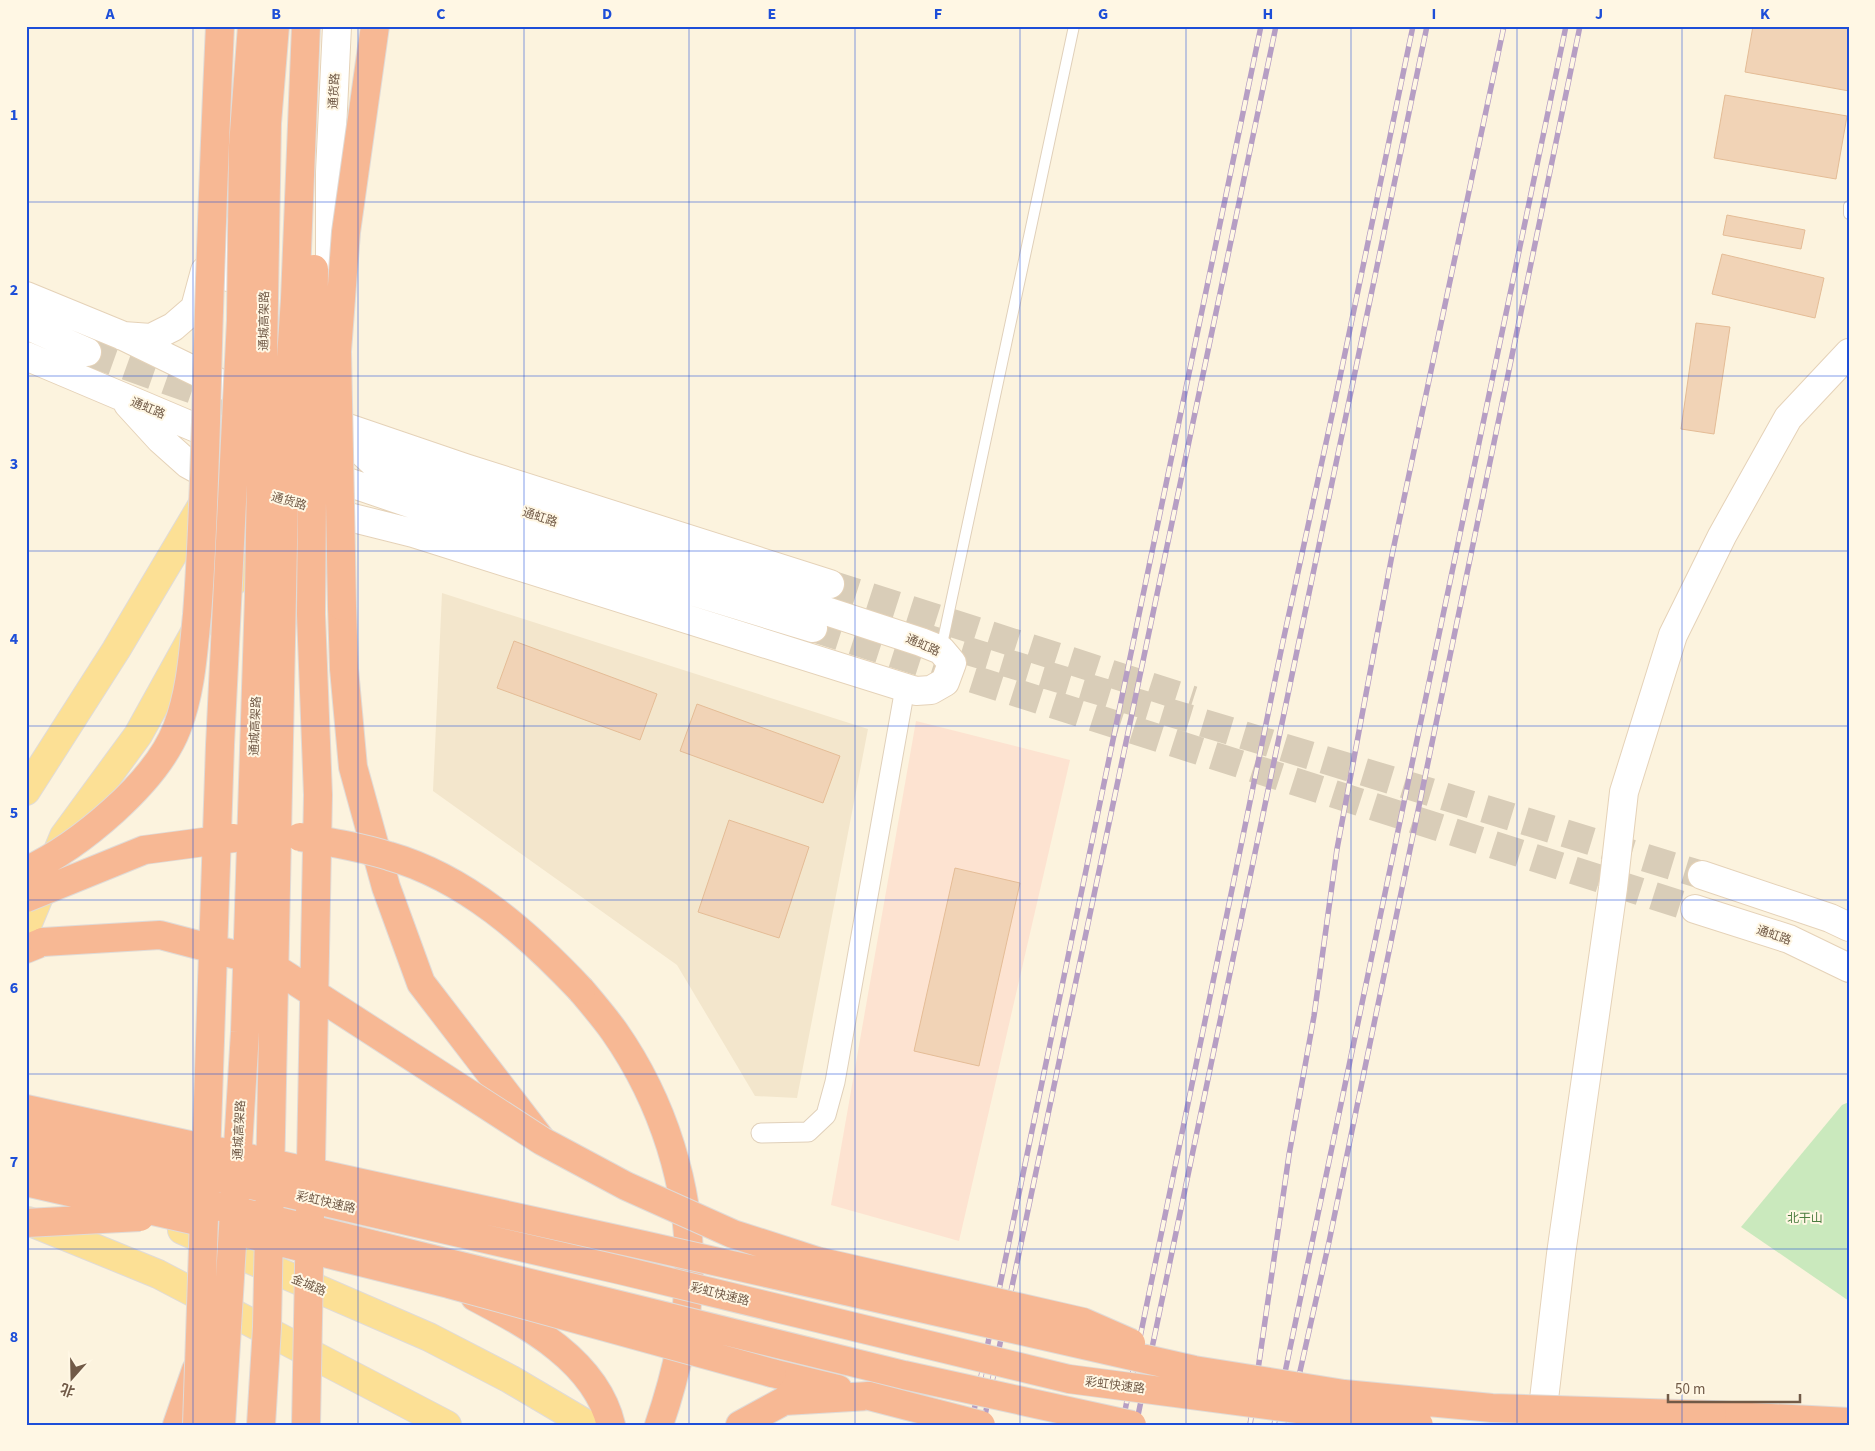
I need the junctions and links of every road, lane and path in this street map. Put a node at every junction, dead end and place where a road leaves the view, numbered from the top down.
1 (220, 26) edge
2 (231, 26) edge
3 (252, 26) edge
4 (275, 26) edge
5 (308, 26) edge
6 (338, 26) edge
7 (374, 26) edge
8 (1074, 26) edge
9 (228, 186) junction
10 (1849, 206) edge
11 (1849, 214) edge
12 (26, 296) edge
13 (26, 325) edge
14 (121, 335) junction
15 (87, 352) tunnel mouth
16 (1849, 353) edge
17 (26, 356) edge
18 (230, 388) junction
19 (122, 397) junction
20 (330, 422) junction
21 (224, 440) junction
22 (217, 480) junction
23 (335, 498) junction
24 (413, 533) junction
25 (312, 547) junction
26 (830, 584) tunnel mouth
27 (813, 628) tunnel mouth
28 (941, 650) junction
29 (344, 669) junction
30 (906, 688) junction
31 (26, 791) edge
32 (26, 871) edge
33 (26, 898) edge
34 (1695, 909) tunnel mouth
35 (1849, 922) edge
36 (1849, 927) edge
37 (26, 928) edge
38 (26, 949) edge
39 (1849, 968) edge
40 (26, 1109) edge
41 (26, 1133) edge
42 (761, 1134) dead end
43 (542, 1140) junction
44 (26, 1154) edge
45 (26, 1159) edge
46 (26, 1182) edge
47 (174, 1215) junction
48 (26, 1222) edge
49 (449, 1284) junction
50 (200, 1357) junction
51 (1194, 1370) junction
52 (869, 1396) junction
53 (1849, 1410) edge
54 (1712, 1415) junction
55 (1542, 1419) edge
56 (1849, 1422) edge
57 (177, 1425) edge
58 (197, 1425) edge
59 (221, 1425) edge
60 (261, 1425) edge
61 (306, 1425) edge
62 (447, 1425) edge
63 (588, 1425) edge
64 (611, 1425) edge
65 (659, 1425) edge
66 (740, 1425) edge
67 (981, 1425) edge
68 (1132, 1425) edge
69 (1419, 1425) edge
70 (1638, 1425) edge

1 - 32 highway, bridge
2 - 9 main road
3 - 50 highway, bridge
4 - 59 highway, 通城高架路, bridge
5 - 25 highway, bridge
5 - 60 highway, 通城高架路, bridge
6 - 20 main road, 通货路
7 - 29 highway, bridge
8 - 28 lane
9 - 14 main road
9 - 18 main road
10 - 11 lane
12 - 14 main road, 通虹路
13 - 15 main road
14 - 18 main road, 通虹路
16 - 55 main road
17 - 19 main road, 通虹路
18 - 20 main road, 通虹路
18 - 21 main road
19 - 21 main road, 通虹路
19 - 22 main road, 通货路
20 - 23 main road, 通货路
20 - 26 main road, 通虹路
20 - 28 main road, 通虹路
21 - 22 main road
21 - 23 main road, 通虹路
22 - 23 main road, 通货路
22 - 31 main road
23 - 24 main road, 通虹路
23 - 24 main road
23 - 27 main road, 通虹路
23 - 37 main road
24 - 30 main road, 通虹路
25 - 29 highway, bridge
25 - 61 highway, bridge
28 - 30 main road, 通虹路
29 - 43 highway, bridge
30 - 42 street
33 - 65 highway, bridge
34 - 39 main road, 通虹路
35 - 36 main road
38 - 43 highway, bridge
40 - 51 highway, bridge
41 - 69 highway, 彩虹快速路, bridge
43 - 51 highway, bridge
44 - 63 main road, 金城路
45 - 68 highway, bridge
46 - 47 highway, bridge
47 - 48 highway, bridge
47 - 49 highway, bridge
48 - 62 main road
49 - 52 highway, bridge
49 - 64 highway, bridge
50 - 57 highway, bridge
50 - 58 highway, bridge
51 - 54 highway, bridge
52 - 66 highway
52 - 67 highway, bridge
53 - 54 highway
54 - 56 highway
55 - 70 main road

